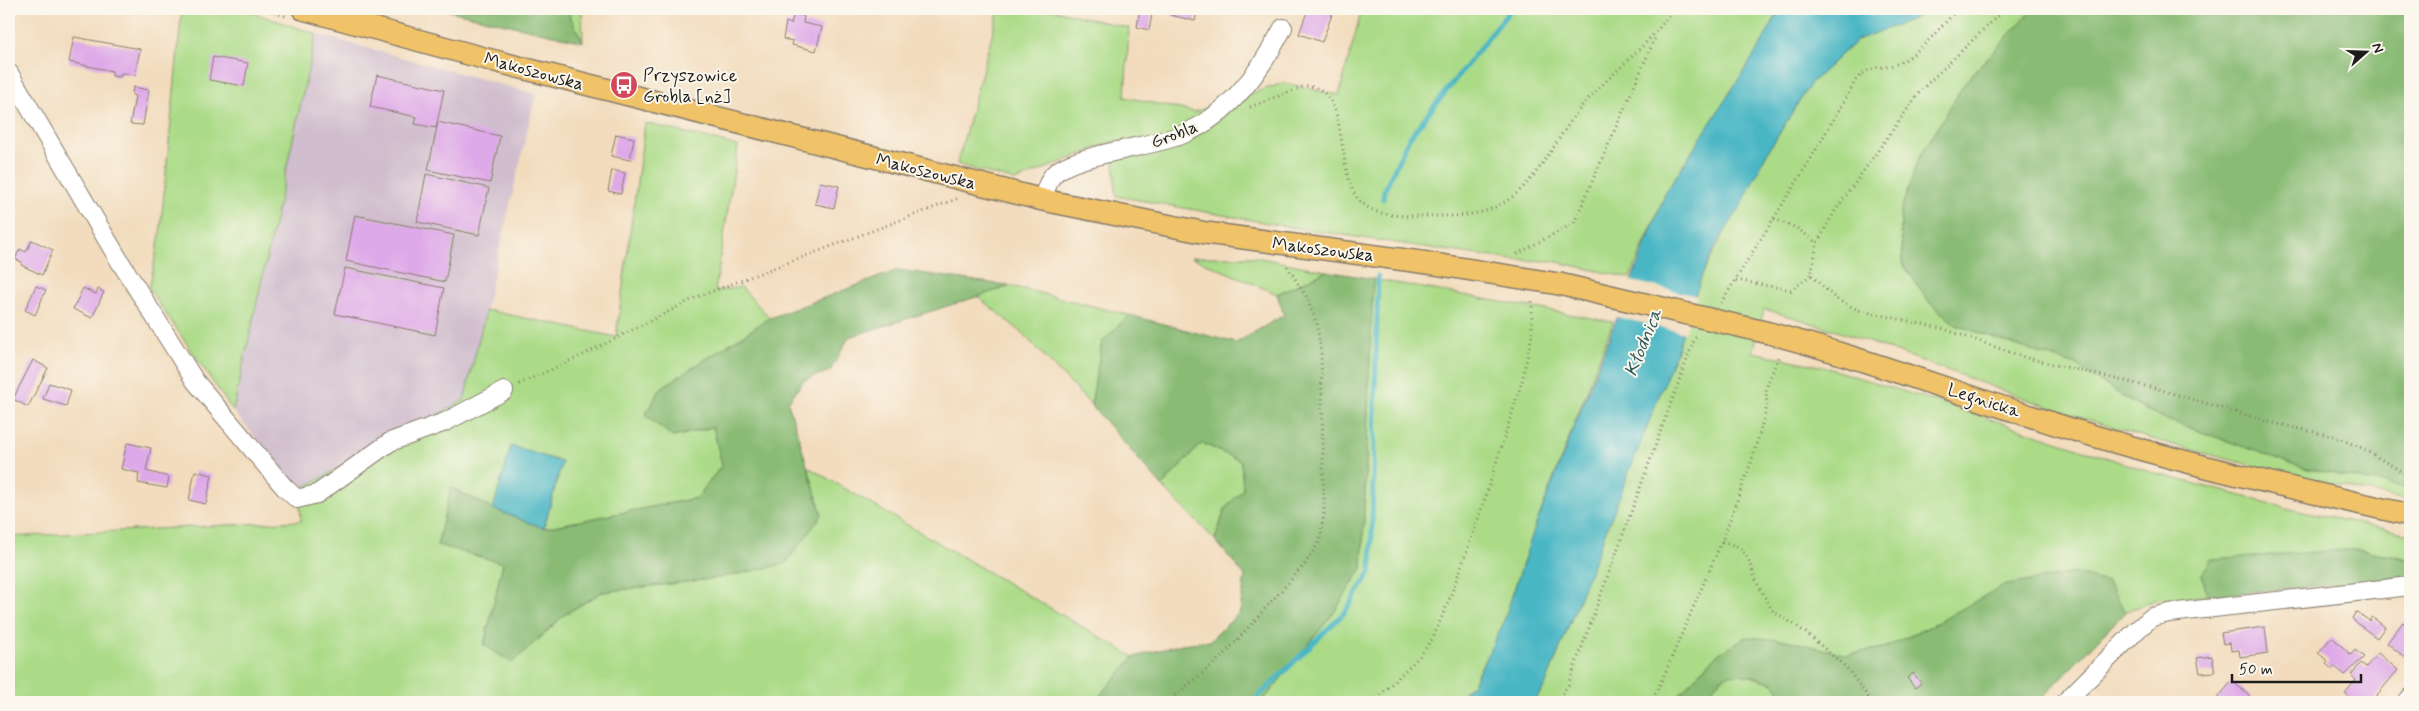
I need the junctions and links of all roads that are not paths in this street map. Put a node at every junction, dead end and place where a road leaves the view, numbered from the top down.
1 (303, 9) edge
2 (1283, 28) dead end
3 (9, 73) edge
4 (1043, 200) junction
5 (1559, 284) joint
6 (504, 391) road end
7 (2410, 515) edge
8 (2410, 586) edge
9 (2410, 698) edge
10 (2065, 702) edge
11 (2407, 702) edge

1 - 4 main road, Makoszowska
2 - 4 street, Grobla
3 - 6 street
4 - 5 main road, Makoszowska
5 - 7 main road, Legnicka, bridge
8 - 10 street
9 - 11 street

